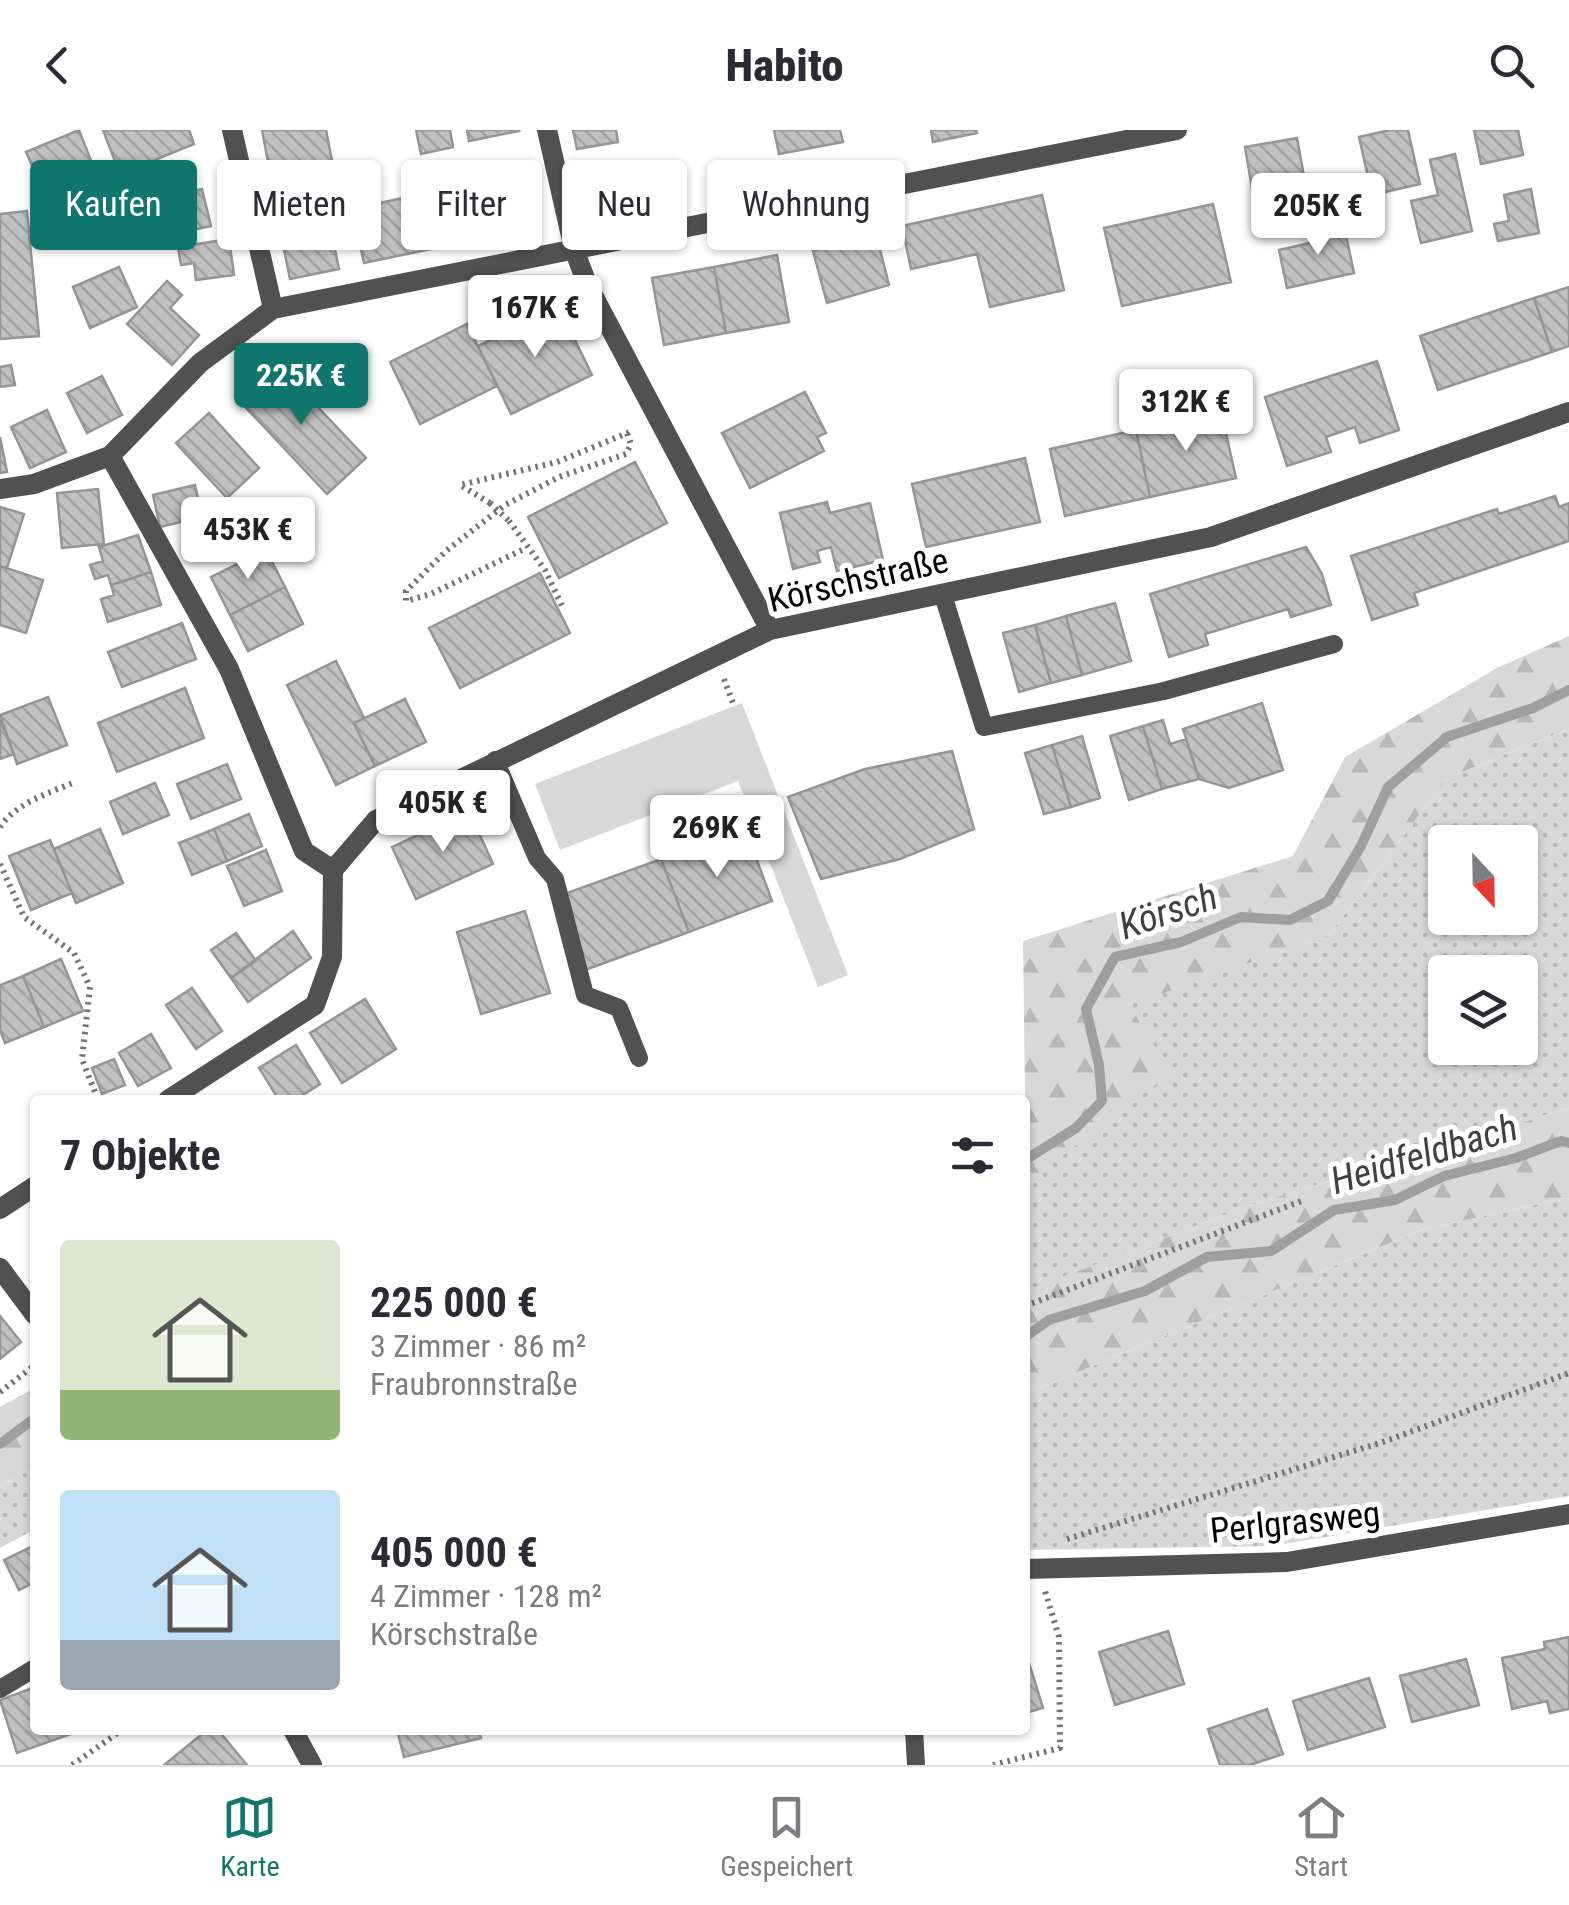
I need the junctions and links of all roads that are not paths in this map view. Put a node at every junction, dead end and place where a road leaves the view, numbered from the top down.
1 (232, 130) edge
2 (547, 130) edge
3 (1177, 130) edge
4 (562, 196) edge
5 (687, 227) edge
6 (569, 250) edge
7 (574, 250) edge
8 (273, 308) junction
9 (1569, 412) edge
10 (110, 456) junction
11 (0, 489) edge
12 (943, 595) junction
13 (770, 630) junction
14 (1334, 644) dead end
15 (495, 760) junction
16 (333, 870) junction
17 (639, 1058) dead end
18 (176, 1095) edge
19 (30, 1189) edge
20 (0, 1208) edge
21 (0, 1268) edge
22 (30, 1308) edge
23 (1569, 1514) edge
24 (1032, 1569) edge
25 (30, 1671) edge
26 (0, 1689) edge
27 (296, 1735) edge
28 (914, 1735) edge
29 (312, 1765) edge
30 (916, 1765) edge

1 - 8 street
2 - 4 street
3 - 5 street
6 - 8 street
7 - 13 street
8 - 10 street
9 - 12 street, Körschstraße
10 - 11 street
10 - 16 street
12 - 13 street, Körschstraße
12 - 14 lane
13 - 15 street, Körschstraße
15 - 16 street, Körschstraße
15 - 17 lane
16 - 18 street
19 - 20 street
21 - 22 street
23 - 24 street, Perlgrasweg
25 - 26 lane
27 - 29 street
28 - 30 lane

